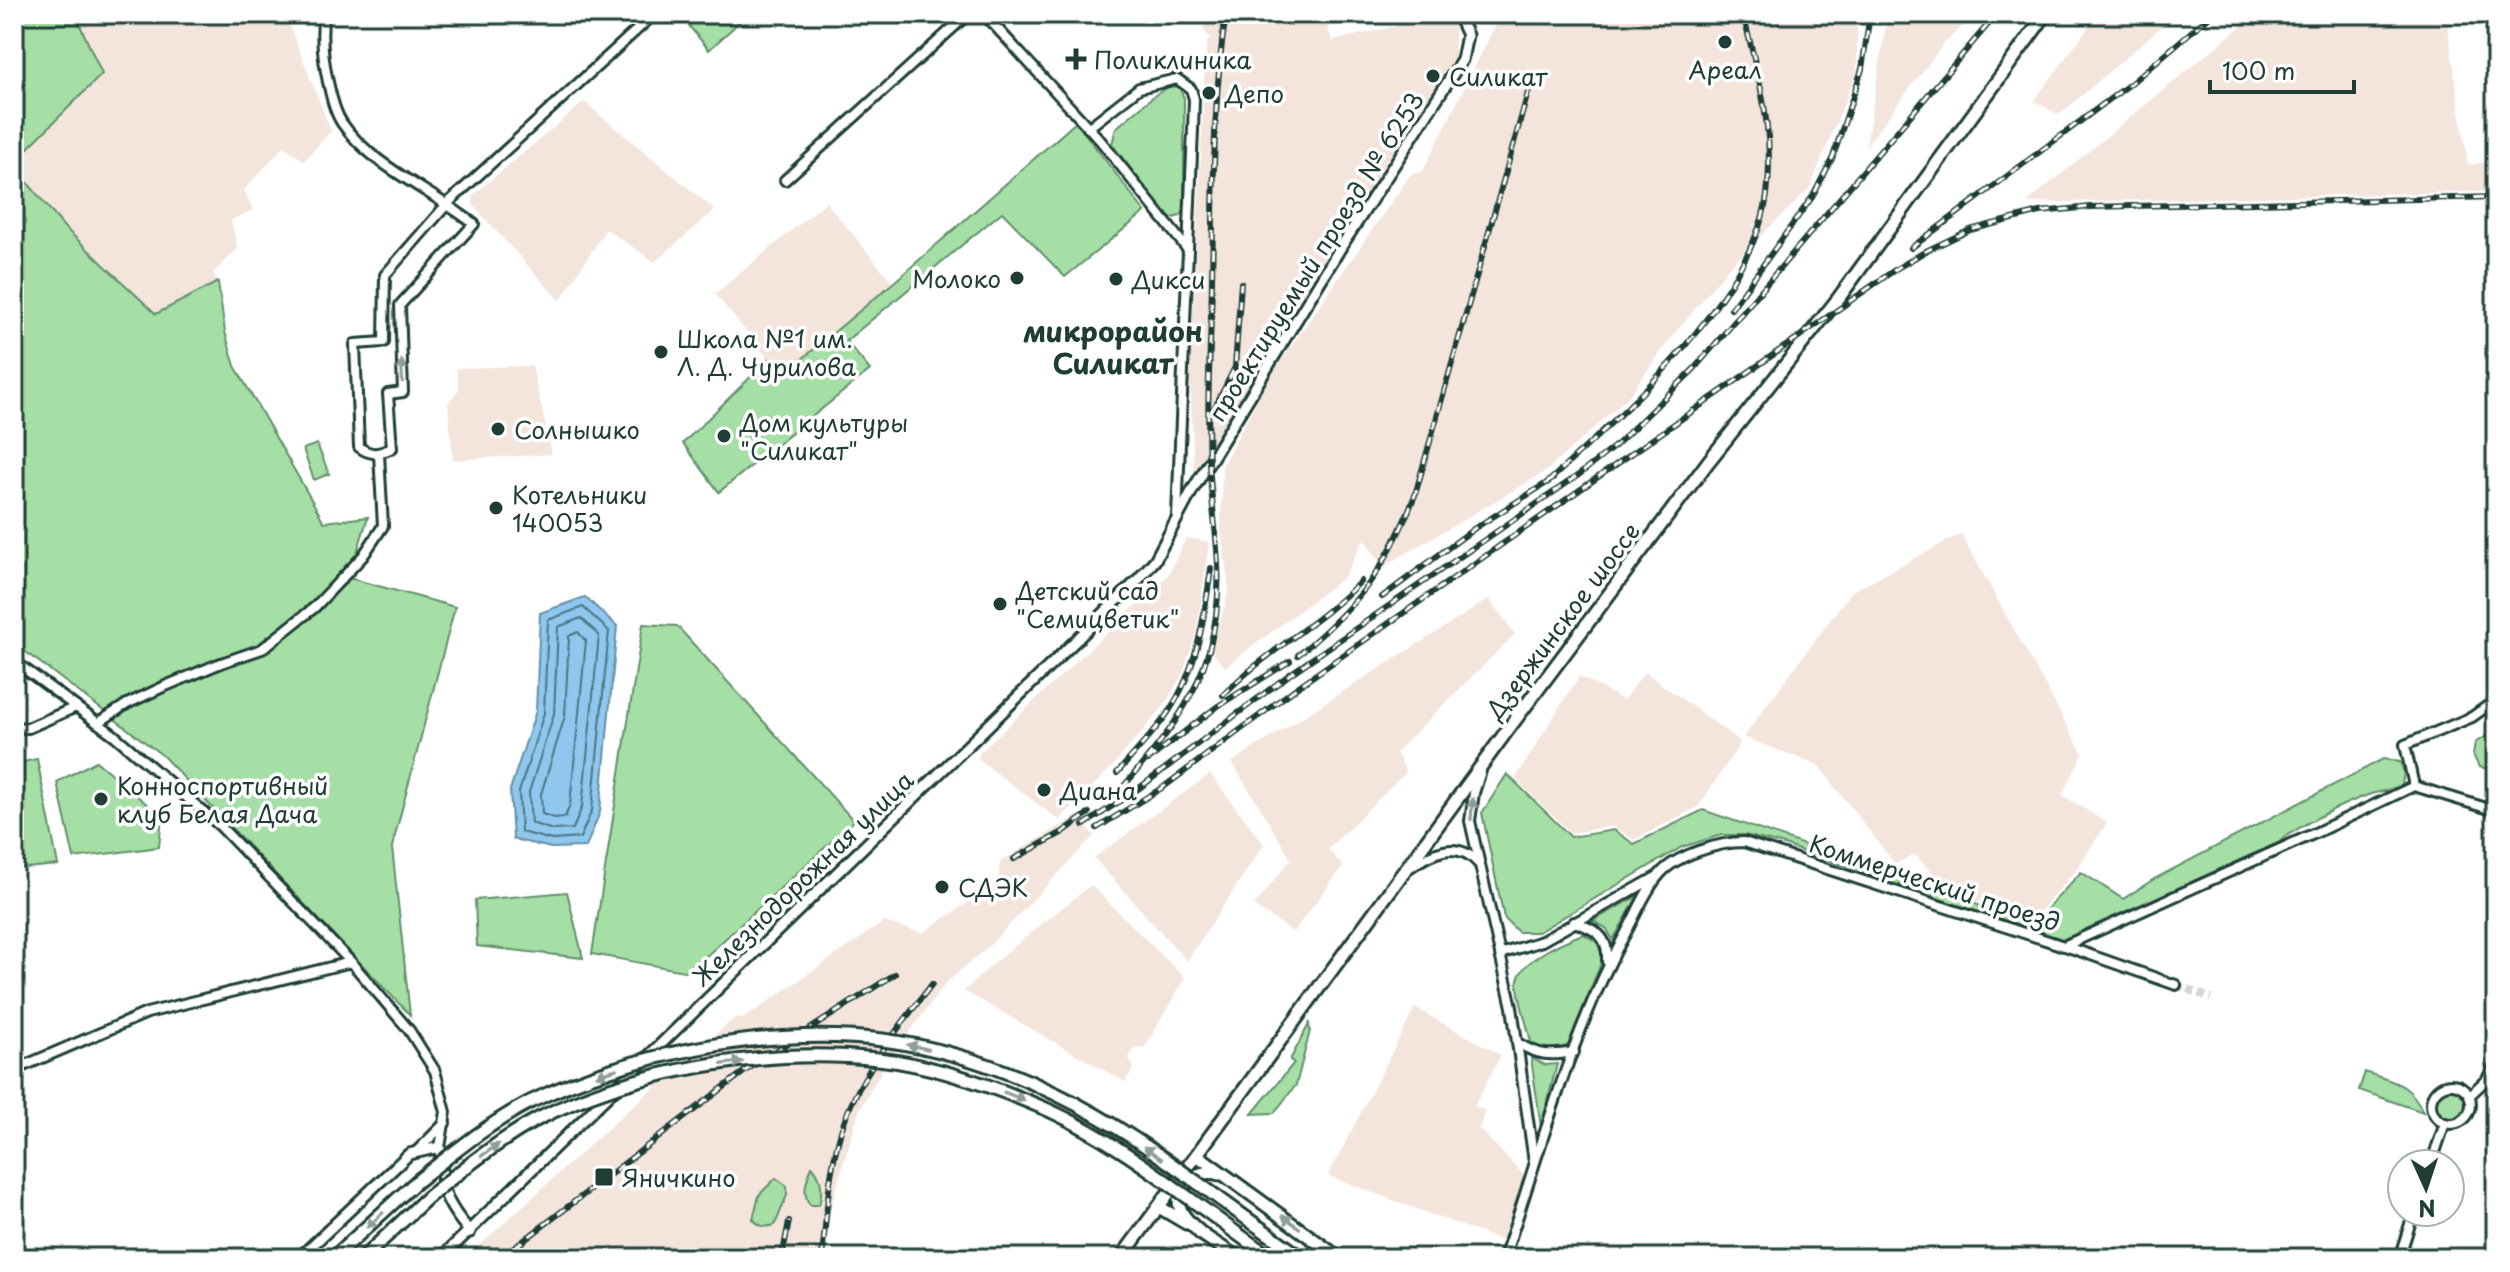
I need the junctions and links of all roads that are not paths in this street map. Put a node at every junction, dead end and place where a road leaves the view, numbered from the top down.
1 (324, 14) edge
2 (654, 14) edge
3 (968, 14) edge
4 (984, 14) edge
5 (1457, 14) edge
6 (2046, 14) edge
7 (1088, 128) junction
8 (785, 180) dead end
9 (448, 203) junction
10 (1188, 251) junction
11 (379, 454) junction
12 (1177, 516) junction
13 (14, 661) edge
14 (2496, 700) edge
15 (76, 707) junction
16 (98, 723) junction
17 (14, 727) edge
18 (1488, 756) junction
19 (2414, 786) junction
20 (2496, 811) edge
21 (1478, 864) junction
22 (1404, 872) junction
23 (1658, 875) junction
24 (1574, 922) junction
25 (2064, 946) junction
26 (1500, 954) junction
27 (351, 962) junction
28 (1607, 966) junction
29 (2176, 985) tunnel mouth
30 (1518, 1043) junction
31 (1574, 1052) junction
32 (2496, 1063) edge
33 (14, 1070) edge
34 (2470, 1095) junction
35 (445, 1123) junction
36 (2445, 1123) junction
37 (440, 1147) junction
38 (2436, 1148) edge
39 (415, 1153) junction
40 (1197, 1155) junction
41 (1534, 1164) junction
42 (1241, 1187) junction
43 (1159, 1207) junction
44 (2409, 1228) edge
45 (470, 1232) junction
46 (1203, 1235) junction
47 (2496, 1246) edge
48 (299, 1258) edge
49 (333, 1258) edge
50 (363, 1258) edge
51 (441, 1258) edge
52 (1121, 1258) edge
53 (1238, 1258) edge
54 (1272, 1258) edge
55 (1302, 1258) edge
56 (1339, 1258) edge
57 (1504, 1258) edge
58 (2399, 1258) edge
59 (2491, 1258) edge

1 - 9 street
2 - 9 street
3 - 8 street
4 - 7 street
5 - 12 street, проектируемый проезд № 6253
6 - 18 main road, Дзержинское шоссе
7 - 10 street
7 - 10 street
11 -> 9 street
9 - 11 street
10 - 12 street
11 - 16 street
12 - 45 street, Железнодорожная улица
13 - 15 street
14 - 19 street
15 - 16 street
15 - 17 street
16 - 27 street
21 -> 18 street
18 - 22 main road, Дзержинское шоссе
19 - 20 street
19 - 25 street, Коммерческий проезд
21 - 22 street
21 - 26 street
22 - 40 main road, Дзержинское шоссе
23 - 24 street, Коммерческий проезд
23 - 25 street, Коммерческий проезд
23 - 28 street
24 - 26 street, Коммерческий проезд
24 - 28 street
25 - 29 street
26 - 30 street
27 - 33 street
27 - 35 street
28 - 31 street
30 - 31 street
30 - 41 street
31 - 41 street
32 - 34 street
34 - 36 street
34 - 36 street
35 - 37 street
35 - 39 street
36 - 38 street
37 - 39 street
37 - 45 street
39 - 48 street
40 - 42 main road
40 - 43 main road, Дзержинское шоссе
41 - 57 street
42 - 46 main road
56 -> 42 main road
43 - 46 main road
43 - 52 main road, Дзержинское шоссе
44 - 58 street
45 - 51 street, Железнодорожная улица
46 - 53 main road
47 - 59 street
55 -> 49 main road, bridge
50 -> 54 main road, bridge

